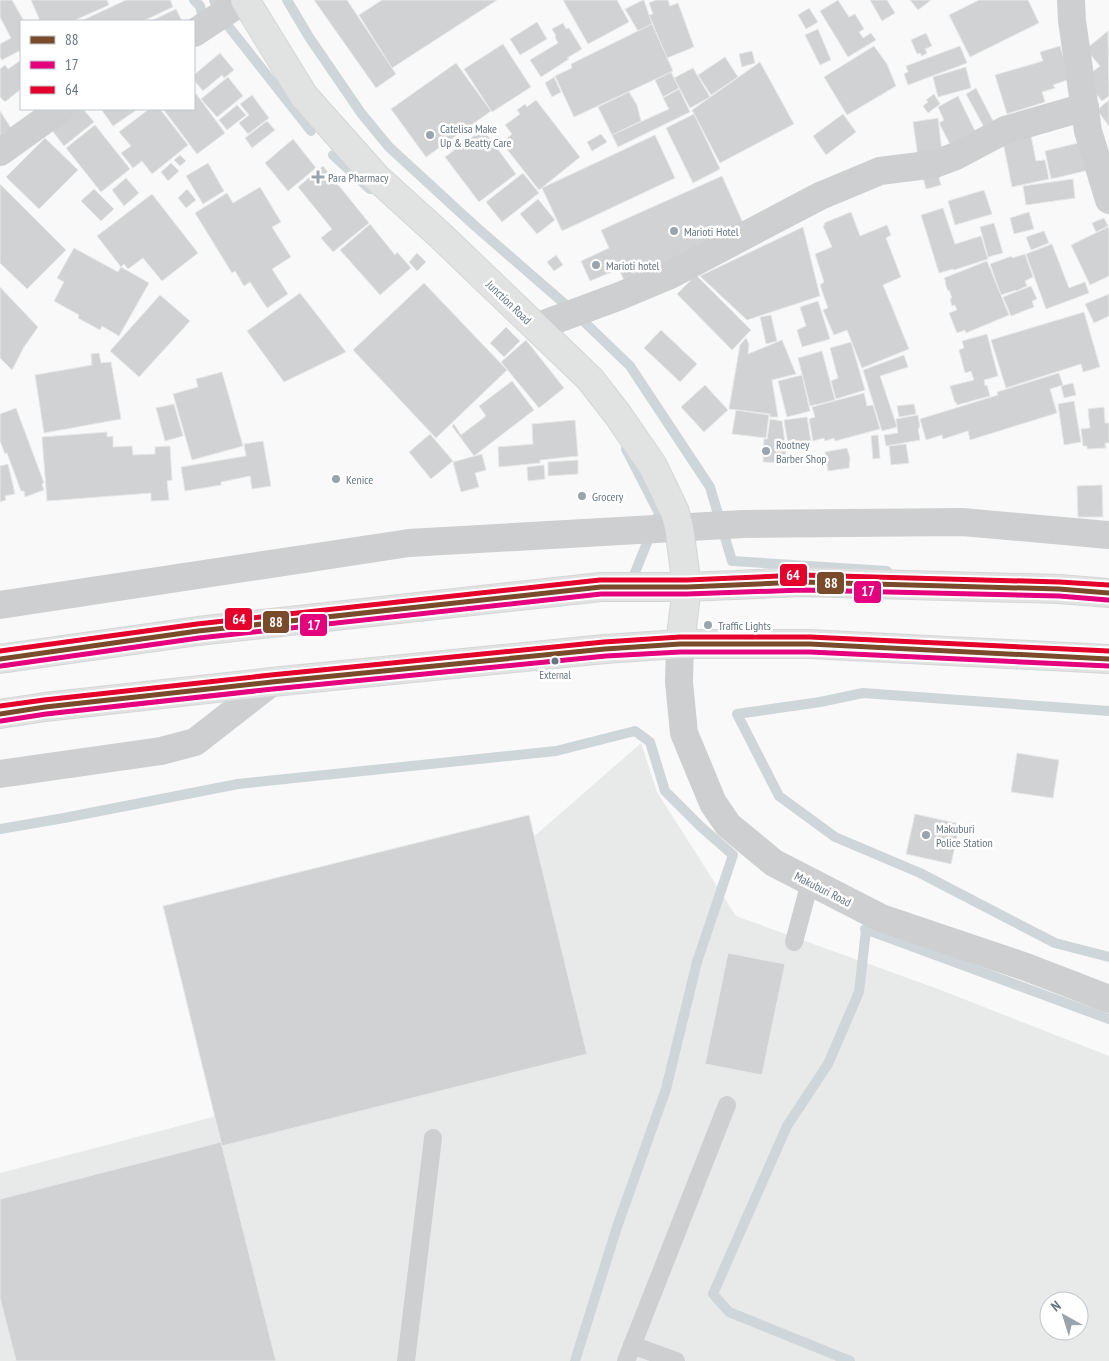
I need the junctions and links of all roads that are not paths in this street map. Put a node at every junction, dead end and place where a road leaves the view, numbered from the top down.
1 (245, 0) edge
2 (1072, 0) edge
3 (195, 33) edge
4 (1085, 107) junction
5 (59, 110) edge
6 (0, 152) edge
7 (1109, 200) edge
8 (536, 328) junction
9 (679, 528) junction
10 (1109, 535) edge
11 (687, 587) junction
12 (1109, 593) edge
13 (0, 604) edge
14 (680, 644) junction
15 (0, 659) edge
16 (1109, 659) edge
17 (272, 682) junction
18 (0, 714) edge
19 (0, 774) edge
20 (810, 882) junction
21 (794, 942) dead end
22 (1109, 999) edge
23 (727, 1105) dead end
24 (432, 1138) dead end
25 (629, 1353) edge
26 (406, 1361) edge
27 (676, 1361) edge

1 - 3 street
1 - 8 main road, Junction Road
2 - 4 street
4 - 7 street
4 - 8 street
5 - 6 street
8 - 9 main road, Junction Road
9 - 10 street
9 - 11 main road, Junction Road
9 - 13 street
11 - 12 main road
11 - 14 main road, Junction Road
11 - 15 main road
14 - 16 main road
14 - 17 main road
14 - 20 street, Makuburi Road
17 - 18 main road
17 - 19 street
20 - 21 lane
20 - 22 street, Makuburi Road
23 - 25 lane
24 - 26 lane
25 - 27 lane

